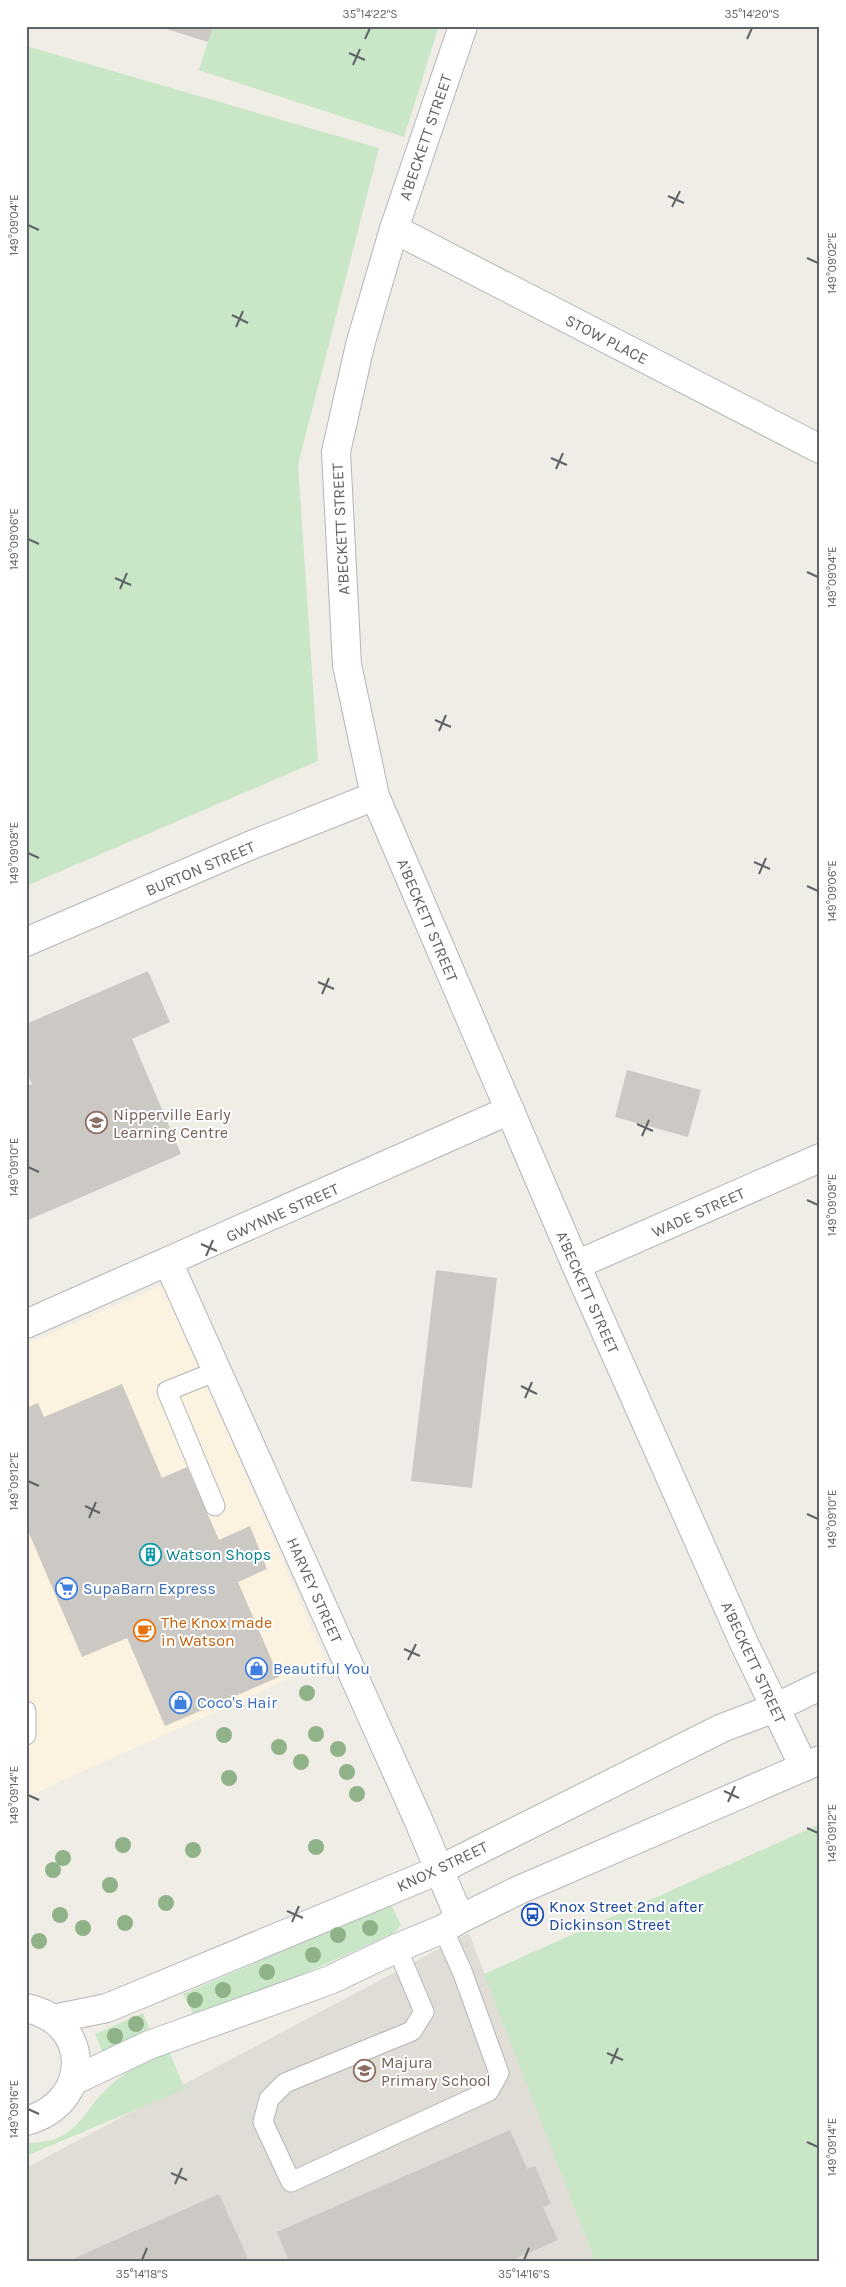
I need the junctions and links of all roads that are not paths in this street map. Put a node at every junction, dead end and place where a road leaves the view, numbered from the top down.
1 (463, 26) edge
2 (394, 229) junction
3 (820, 449) edge
4 (375, 796) junction
5 (26, 942) edge
6 (510, 1110) junction
7 (820, 1158) edge
8 (168, 1262) junction
9 (576, 1265) junction
10 (26, 1324) edge
11 (217, 1371) junction
12 (215, 1506) dead end
13 (820, 1686) edge
14 (775, 1708) junction
15 (26, 1711) edge
16 (26, 1735) edge
17 (812, 1764) edge
18 (439, 1870) junction
19 (452, 1924) junction
20 (397, 1948) junction
21 (26, 2008) edge
22 (53, 2019) junction
23 (73, 2081) junction
24 (26, 2121) edge

1 - 2 street, A'BECKETT STREET
2 - 3 street, STOW PLACE
2 - 4 street, A'BECKETT STREET
4 - 5 street, BURTON STREET
4 - 6 street, A'BECKETT STREET
6 - 8 street, GWYNNE STREET
6 - 9 street, A'BECKETT STREET
7 - 9 street, WADE STREET
8 - 10 street, GWYNNE STREET
8 - 11 street, HARVEY STREET
9 - 14 street, A'BECKETT STREET
11 - 12 lane
11 - 18 street, HARVEY STREET
13 - 14 street, KNOX STREET
14 - 17 street, A'BECKETT STREET
14 - 18 street, KNOX STREET
15 - 16 lane
17 - 19 street
18 - 19 street, HARVEY STREET
18 - 22 street, KNOX STREET
19 - 20 street
19 - 20 lane
20 - 23 street
21 - 22 street
22 - 23 street
23 - 24 street

